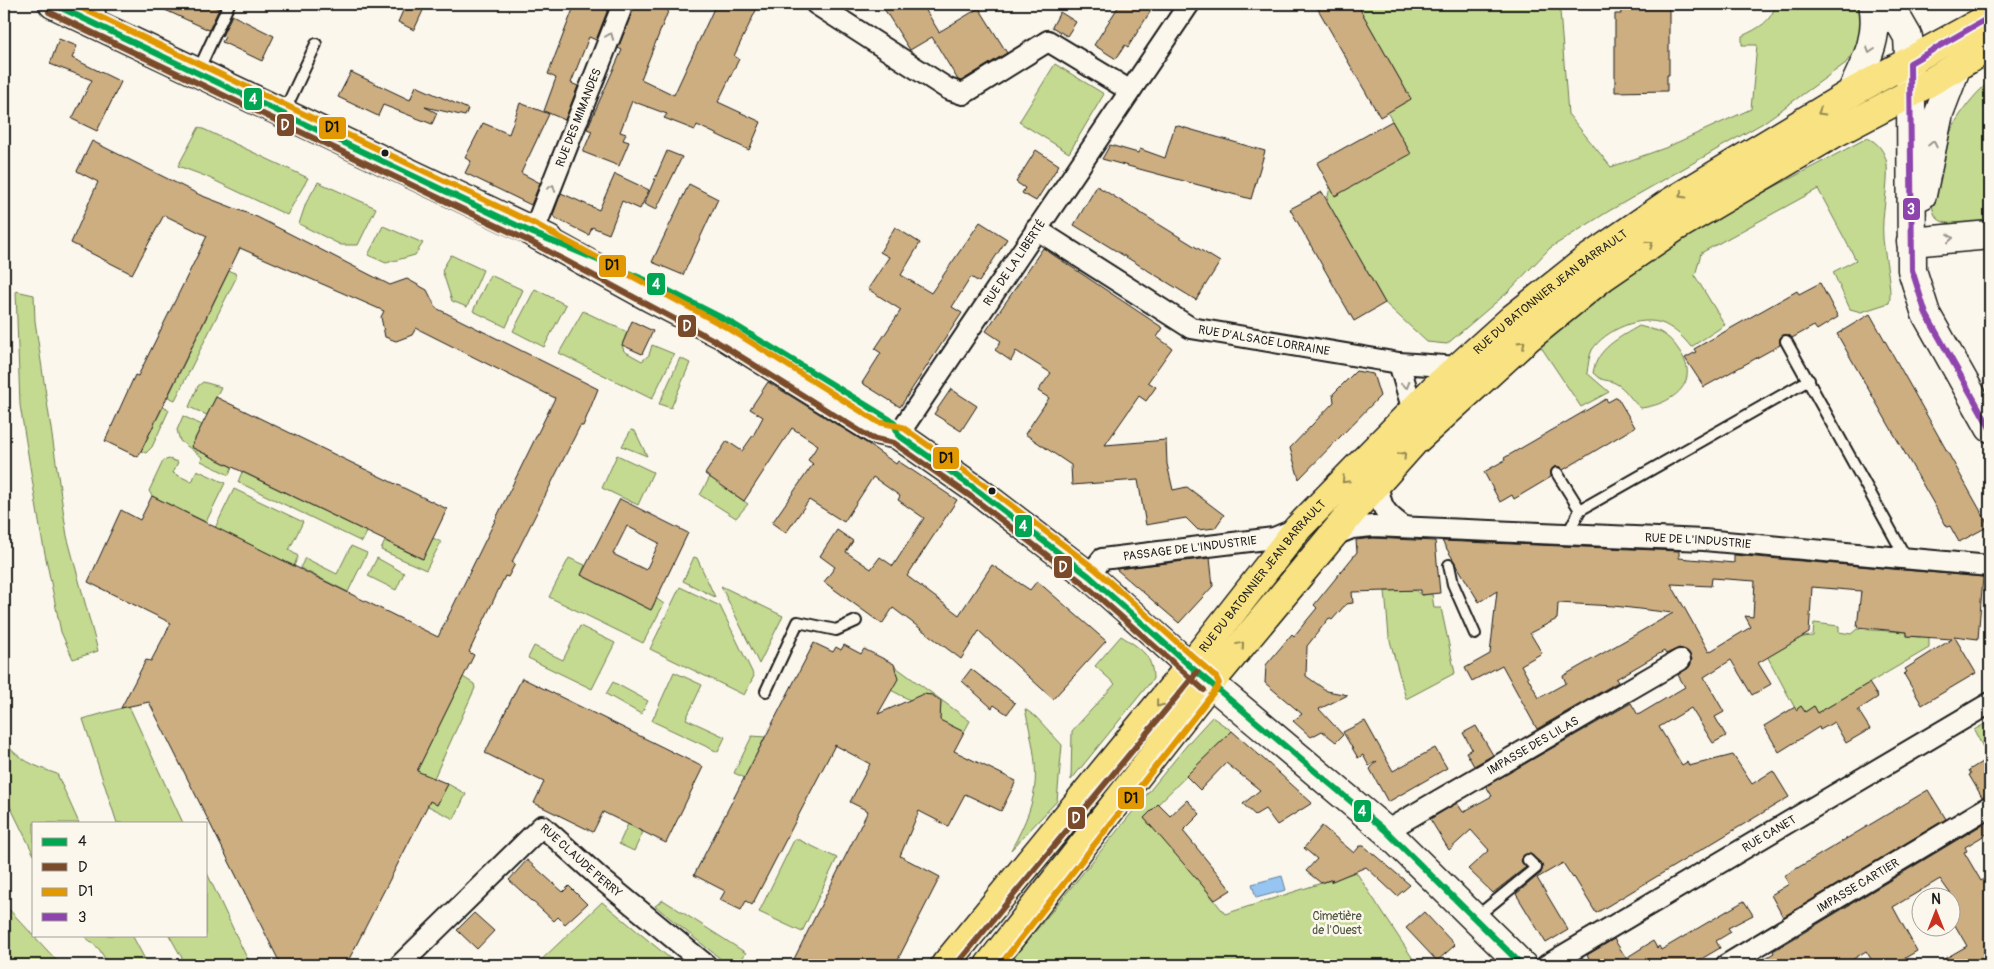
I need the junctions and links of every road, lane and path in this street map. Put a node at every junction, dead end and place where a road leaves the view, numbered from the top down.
1 (53, 4) edge
2 (229, 4) edge
3 (623, 4) edge
4 (816, 4) edge
5 (1189, 4) edge
6 (1872, 4) edge
7 (1889, 4) edge
8 (95, 13) edge
9 (1990, 17) edge
10 (316, 44) dead end
11 (1990, 47) edge
12 (1910, 63) junction
13 (1957, 66) junction
14 (198, 72) junction
15 (1129, 90) junction
16 (1851, 93) junction
17 (1912, 93) junction
18 (283, 113) junction
19 (1036, 229) junction
20 (533, 233) junction
21 (1990, 235) edge
22 (1910, 242) junction
23 (1786, 342) dead end
24 (1398, 363) junction
25 (1460, 366) junction
26 (1809, 380) junction
27 (1413, 411) junction
28 (1990, 428) edge
29 (898, 435) junction
30 (1557, 473) dead end
31 (1378, 483) junction
32 (1580, 510) junction
33 (1404, 527) junction
34 (1298, 528) junction
35 (1568, 533) junction
36 (1332, 536) junction
37 (1906, 558) junction
38 (1449, 565) dead end
39 (1990, 566) edge
40 (1089, 576) junction
41 (856, 621) dead end
42 (1475, 634) dead end
43 (1680, 660) dead end
44 (1200, 674) junction
45 (766, 691) dead end
46 (1990, 703) edge
47 (1990, 806) edge
48 (1386, 831) junction
49 (1528, 860) dead end
50 (1475, 918) junction
51 (400, 965) edge
52 (706, 965) edge
53 (945, 965) edge
54 (989, 965) edge
55 (1522, 965) edge
56 (1547, 965) edge
57 (1726, 965) edge

1 - 8 main road
2 - 14 lane
20 -> 3 street, RUE DES MIMANDES
4 - 15 street
5 - 15 street, RUE DE LA LIBERTÉ
6 -> 16 main road
7 - 12 main road
8 - 14 main road
9 - 12 main road, RUE DU BATONNIER JEAN BARRAULT
10 - 18 lane
11 - 13 main road, RUE DU BATONNIER JEAN BARRAULT
12 - 16 main road, RUE DU BATONNIER JEAN BARRAULT
12 - 17 main road
13 - 17 main road, RUE DU BATONNIER JEAN BARRAULT
22 -> 13 main road
14 - 18 main road
15 - 19 street, RUE DE LA LIBERTÉ
16 -> 25 main road, RUE DU BATONNIER JEAN BARRAULT
17 - 22 main road
31 -> 17 main road, RUE DU BATONNIER JEAN BARRAULT
18 - 20 main road
19 - 24 street, RUE D'ALSACE LORRAINE
19 - 29 street, RUE DE LA LIBERTÉ
20 - 29 main road
22 -> 21 main road
22 - 28 main road
23 - 26 lane
24 - 25 street, RUE D'ALSACE LORRAINE
24 -> 27 street
25 - 27 main road, RUE DU BATONNIER JEAN BARRAULT
26 - 32 lane
26 - 37 lane
27 -> 34 main road, RUE DU BATONNIER JEAN BARRAULT
29 - 40 main road
30 - 32 lane
31 - 33 street
31 - 36 main road, RUE DU BATONNIER JEAN BARRAULT
32 - 35 lane
33 - 35 street, RUE DE L'INDUSTRIE
33 - 36 street, RUE DE L'INDUSTRIE
34 - 40 street, PASSAGE DE L'INDUSTRIE
34 - 44 main road, RUE DU BATONNIER JEAN BARRAULT
35 - 37 street, RUE DE L'INDUSTRIE
44 -> 36 main road, RUE DU BATONNIER JEAN BARRAULT
37 - 39 street, RUE DE L'INDUSTRIE
38 - 42 lane
40 - 44 main road
41 - 45 lane
43 - 48 street, IMPASSE DES LILAS
44 - 48 main road
44 -> 53 main road
44 - 54 main road
46 - 56 street, RUE CANET
47 - 57 street, IMPASSE CARTIER
48 - 50 main road
49 - 50 lane
50 - 55 main road
51 - 52 street, RUE CLAUDE PERRY

